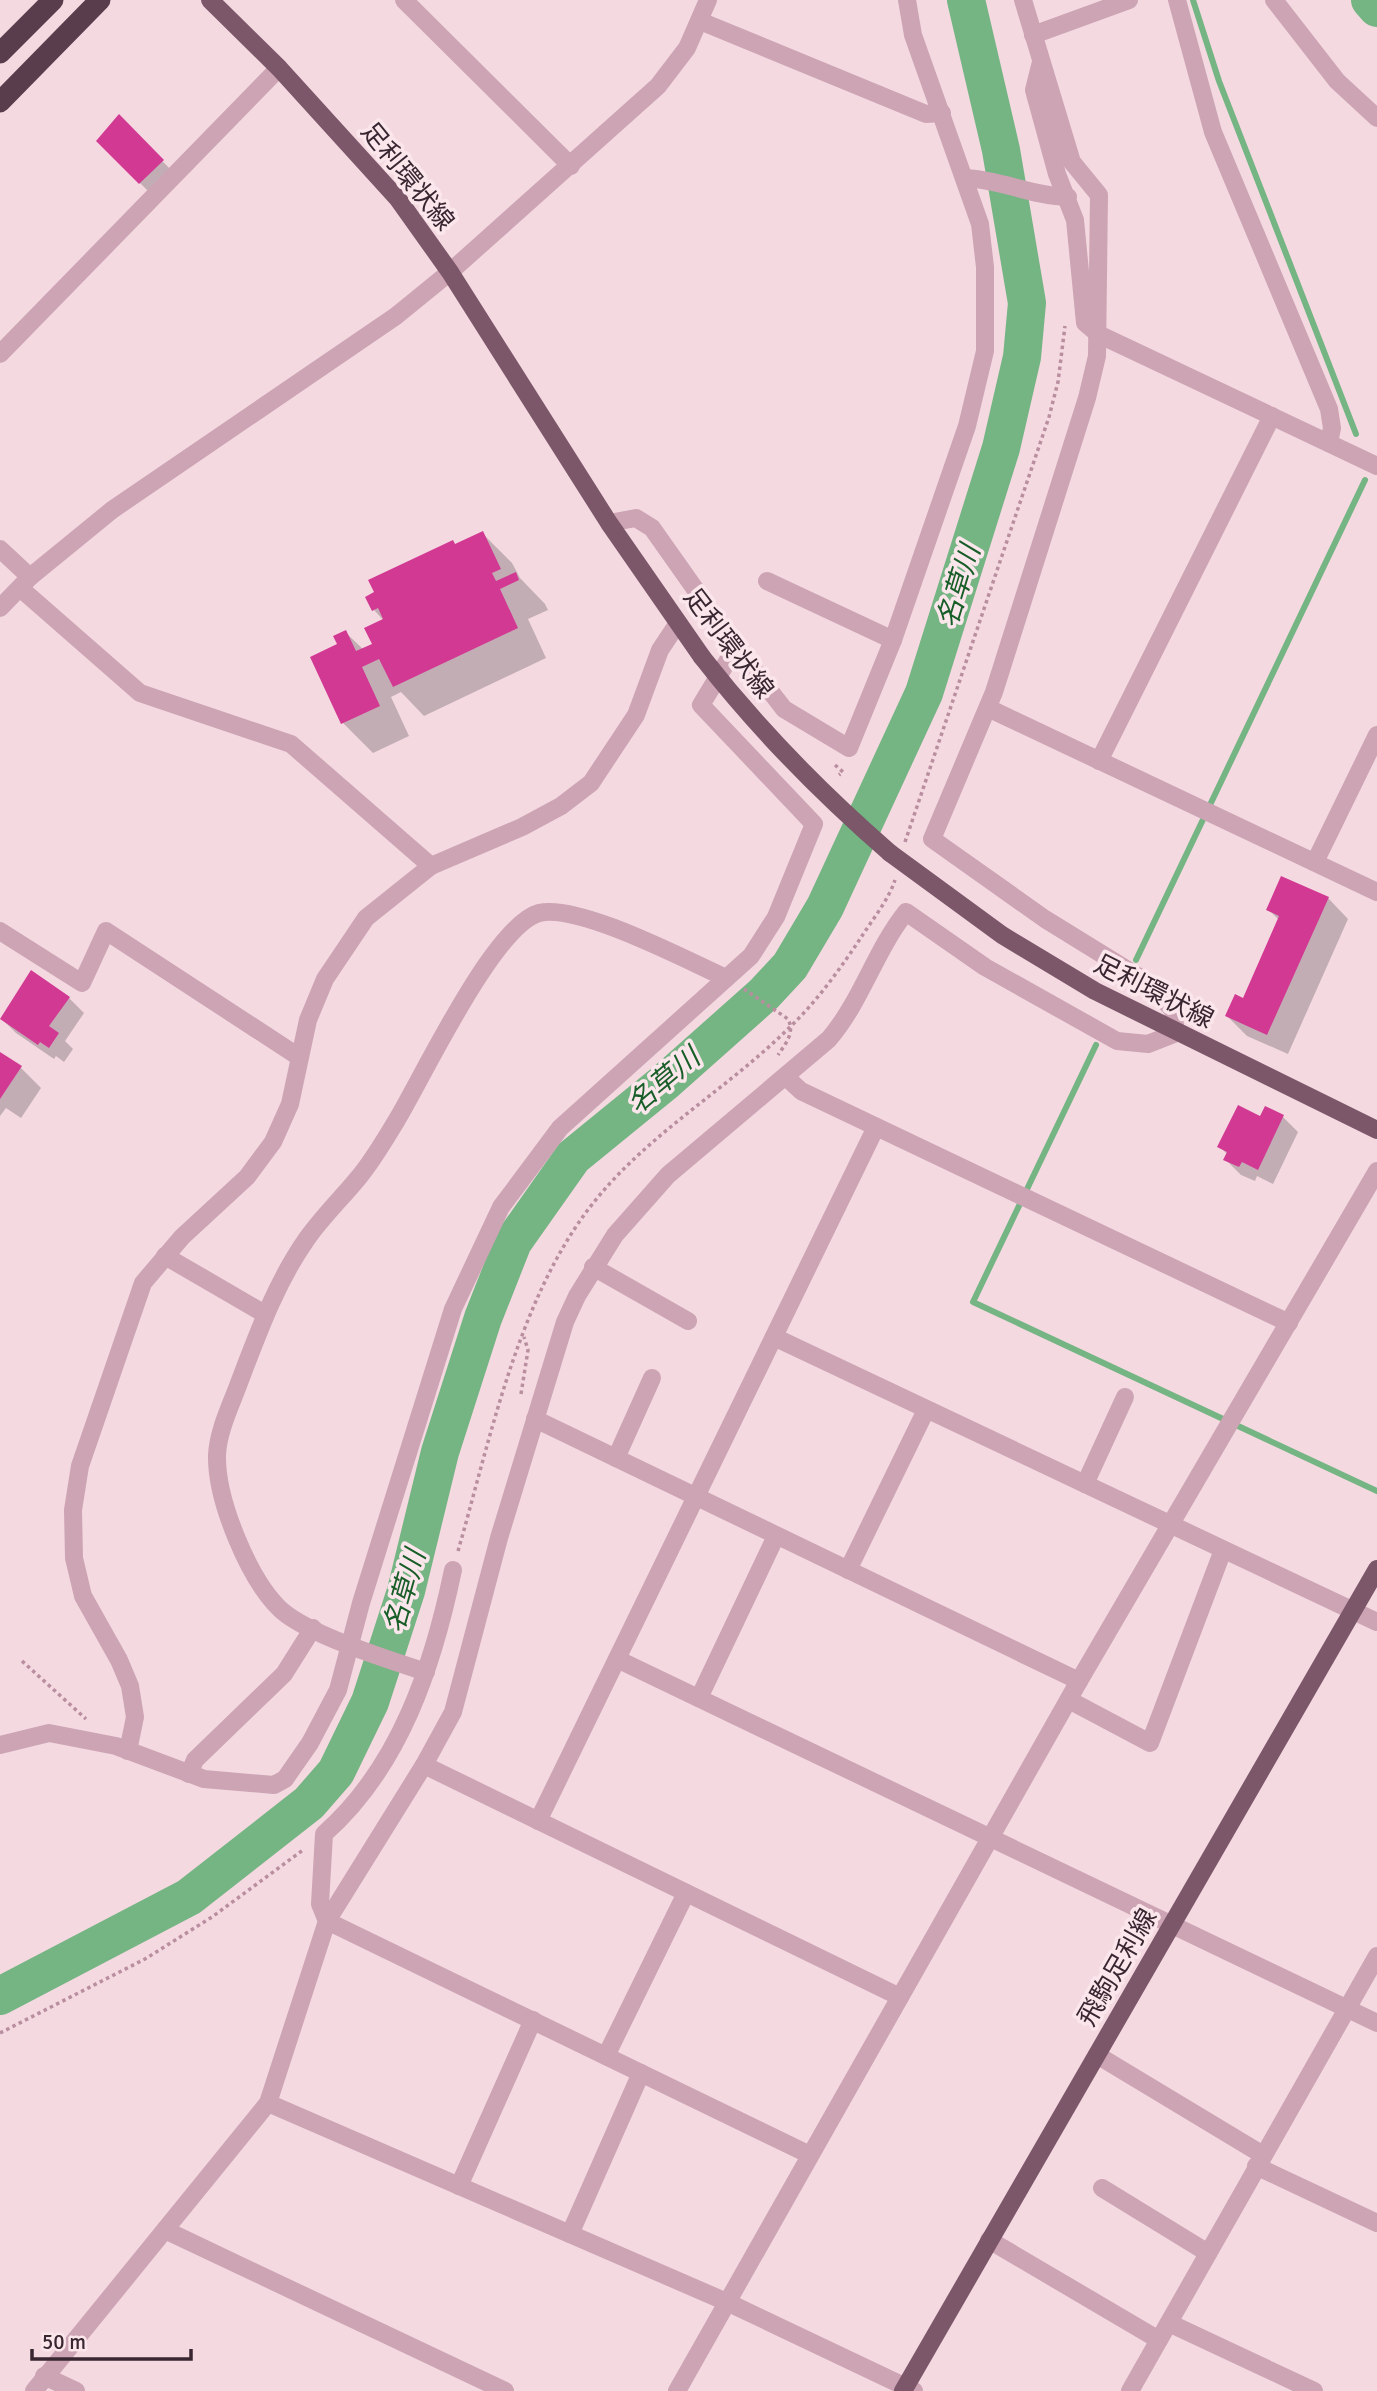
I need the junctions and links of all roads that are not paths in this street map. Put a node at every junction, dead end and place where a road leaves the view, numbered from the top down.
1 (54, 0) edge
2 (100, 0) edge
3 (210, 0) edge
4 (404, 0) edge
5 (708, 0) edge
6 (907, 0) edge
7 (1023, 0) edge
8 (1129, 0) edge
9 (1177, 0) edge
10 (1274, 0) edge
11 (700, 21) junction
12 (1033, 35) junction
13 (0, 53) edge
14 (1041, 62) junction
15 (279, 68) junction
16 (0, 103) edge
17 (942, 113) junction
18 (1377, 118) edge
19 (571, 166) junction
20 (971, 178) junction
21 (1059, 197) junction
22 (450, 272) junction
23 (1098, 334) junction
24 (0, 354) edge
25 (1272, 416) junction
26 (1329, 443) junction
27 (1377, 466) edge
28 (609, 523) junction
29 (0, 549) edge
30 (767, 582) dead end
31 (25, 583) junction
32 (0, 608) edge
33 (678, 623) junction
34 (893, 640) junction
35 (736, 647) junction
36 (988, 708) junction
37 (1377, 735) edge
38 (1099, 761) junction
39 (1315, 862) junction
40 (431, 866) junction
41 (1377, 891) edge
42 (0, 932) edge
43 (730, 980) junction
44 (1176, 1034) junction
45 (299, 1057) junction
46 (786, 1077) junction
47 (876, 1127) junction
48 (1377, 1130) edge
49 (1377, 1171) edge
50 (165, 1256) junction
51 (593, 1267) junction
52 (265, 1314) junction
53 (688, 1321) dead end
54 (1289, 1322) junction
55 (774, 1337) junction
56 (652, 1378) dead end
57 (1125, 1397) dead end
58 (926, 1409) junction
59 (535, 1419) junction
60 (616, 1458) junction
61 (1085, 1484) junction
62 (697, 1498) junction
63 (1173, 1526) junction
64 (776, 1536) junction
65 (1223, 1550) junction
66 (1377, 1569) edge
67 (453, 1570) dead end
68 (848, 1570) junction
69 (1353, 1611) junction
70 (1377, 1622) edge
71 (313, 1628) junction
72 (352, 1646) junction
73 (619, 1660) junction
74 (420, 1670) junction
75 (1079, 1681) junction
76 (699, 1698) junction
77 (1069, 1700) junction
78 (0, 1745) edge
79 (122, 1749) junction
80 (424, 1765) junction
81 (189, 1774) junction
82 (538, 1821) junction
83 (991, 1839) junction
84 (686, 1893) junction
85 (327, 1921) junction
86 (1173, 1923) junction
87 (1377, 1956) edge
88 (900, 1997) junction
89 (1347, 2008) junction
90 (533, 2020) junction
91 (1377, 2023) edge
92 (1097, 2055) junction
93 (606, 2056) junction
94 (641, 2073) junction
95 (268, 2103) junction
96 (810, 2155) junction
97 (1260, 2161) junction
98 (459, 2186) junction
99 (1102, 2188) dead end
100 (1377, 2223) edge
101 (165, 2230) junction
102 (570, 2234) junction
103 (989, 2240) junction
104 (1208, 2253) junction
105 (729, 2303) junction
106 (1169, 2323) junction
107 (1159, 2340) junction
108 (39, 2384) edge
109 (908, 2390) edge
110 (76, 2391) edge
111 (505, 2391) edge
112 (677, 2391) edge
113 (1130, 2391) edge
114 (1314, 2391) edge

1 - 13 highway
2 - 16 highway
3 - 15 main road, 足利環状線
4 - 19 street
5 - 11 street
6 - 17 street
7 - 12 street
8 - 12 street
9 - 26 street
10 - 18 street
11 - 17 street
11 - 19 street
12 - 14 street
14 - 21 street
14 - 23 street
15 - 22 main road, 足利環状線
15 - 24 street
17 - 20 street
19 - 22 street
20 - 21 street
20 - 34 street
21 - 23 street
22 - 28 main road, 足利環状線
22 - 31 street
23 - 25 street
23 - 36 street
25 - 26 street
25 - 38 street
26 - 27 street
28 - 33 main road, 足利環状線
28 - 35 street
29 - 31 street
30 - 34 street
31 - 32 street
31 - 40 street
33 - 40 street
33 - 44 main road, 足利環状線, bridge
34 - 35 street
35 - 43 street
36 - 38 street
36 - 44 street
37 - 39 street
38 - 39 street
39 - 41 street
40 - 45 street
42 - 45 street
43 - 52 street
43 - 72 street
44 - 46 street
44 - 48 main road, 足利環状線
45 - 50 street
46 - 47 street
46 - 51 street
47 - 54 street
47 - 55 street
49 - 54 street
50 - 52 street
50 - 79 street
51 - 53 street
51 - 59 street
52 - 71 street
54 - 63 street
55 - 58 street
55 - 62 street
56 - 60 street
57 - 61 street
58 - 61 street
58 - 68 street
59 - 60 street
59 - 80 street
60 - 62 street
61 - 63 street
62 - 64 street
62 - 73 street
63 - 65 street
63 - 75 street
64 - 68 street
64 - 76 street
65 - 69 street
65 - 77 street
66 - 69 main road, 飛駒足利線
67 - 74 street
68 - 75 street
69 - 70 street
69 - 86 main road, 飛駒足利線
71 - 72 street
71 - 81 street
72 - 74 street
72 - 81 street
73 - 76 street
73 - 82 street
74 - 85 street
75 - 77 street
76 - 83 street
77 - 83 street
78 - 79 street
79 - 81 street
80 - 82 street
80 - 85 street
82 - 84 street
83 - 86 street
83 - 88 street
84 - 88 street
84 - 93 street
85 - 90 street
85 - 95 street
86 - 89 street
86 - 92 main road, 飛駒足利線
87 - 89 street
88 - 96 street
89 - 91 street
89 - 97 street
90 - 93 street
90 - 98 street
92 - 97 street
92 - 103 main road, 飛駒足利線
93 - 94 street
94 - 96 street
94 - 102 street
95 - 98 street
95 - 101 street
96 - 105 street
97 - 100 street
97 - 104 street
98 - 102 street
99 - 104 street
101 - 108 street
101 - 111 street
102 - 105 street
103 - 107 street
103 - 109 main road, 飛駒足利線
104 - 106 street
105 - 109 street
105 - 112 street
106 - 107 street
106 - 114 street
107 - 113 street
108 - 110 street

